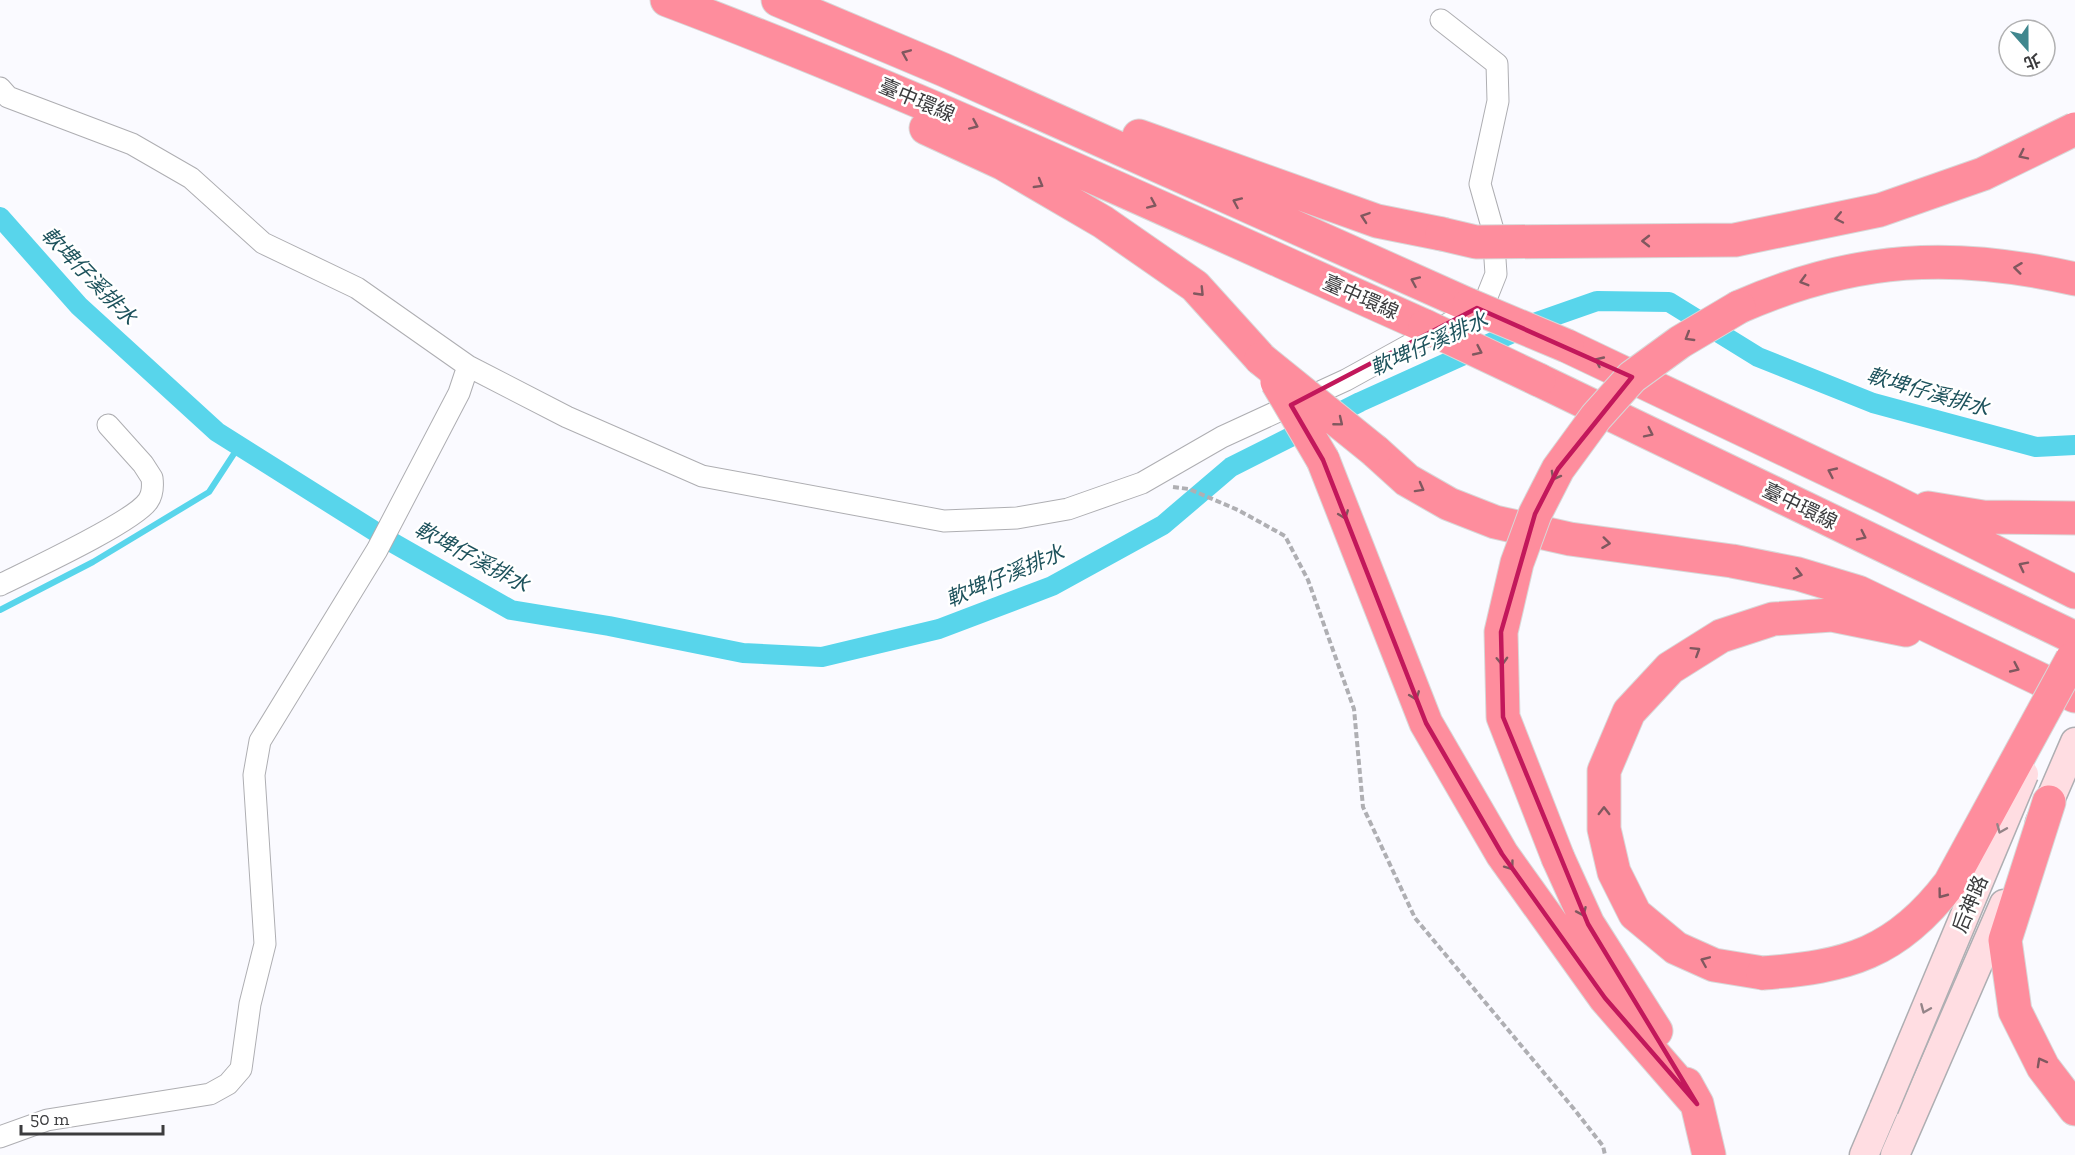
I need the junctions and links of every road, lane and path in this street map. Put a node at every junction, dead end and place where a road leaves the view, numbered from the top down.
1 (667, 0) edge
2 (778, 0) edge
3 (1442, 20) dead end
4 (944, 70) junction
5 (0, 88) edge
6 (2075, 129) edge
7 (2075, 279) edge
8 (1261, 359) junction
9 (468, 366) junction
10 (108, 426) dead end
11 (1142, 483) junction
12 (1884, 497) junction
13 (2075, 518) edge
14 (0, 585) edge
15 (2075, 592) edge
16 (1973, 648) junction
17 (2074, 650) edge
18 (2075, 696) edge
19 (2075, 742) edge
20 (2049, 802) junction
21 (1697, 1104) junction
22 (2075, 1109) edge
23 (0, 1137) edge
24 (1605, 1155) edge
25 (1709, 1155) edge
26 (1864, 1155) edge
27 (1895, 1155) edge

1 -> 8 highway
1 -> 17 highway, 臺中環線, bridge
4 -> 2 highway, 臺中環線
3 - 11 street
6 -> 4 highway, bridge
12 -> 4 highway, 臺中環線, bridge
5 - 9 street
7 -> 21 highway, bridge
8 -> 16 highway, bridge
8 -> 21 highway, bridge
9 - 11 street
9 - 23 street
10 - 14 street
11 - 24 path
12 - 13 highway
15 -> 12 highway, 臺中環線
17 -> 16 highway, bridge
16 -> 18 highway
17 -> 26 street, 后神路, bridge
19 - 20 street, 后神路
22 -> 20 highway
20 - 27 street, 后神路
21 - 25 highway

